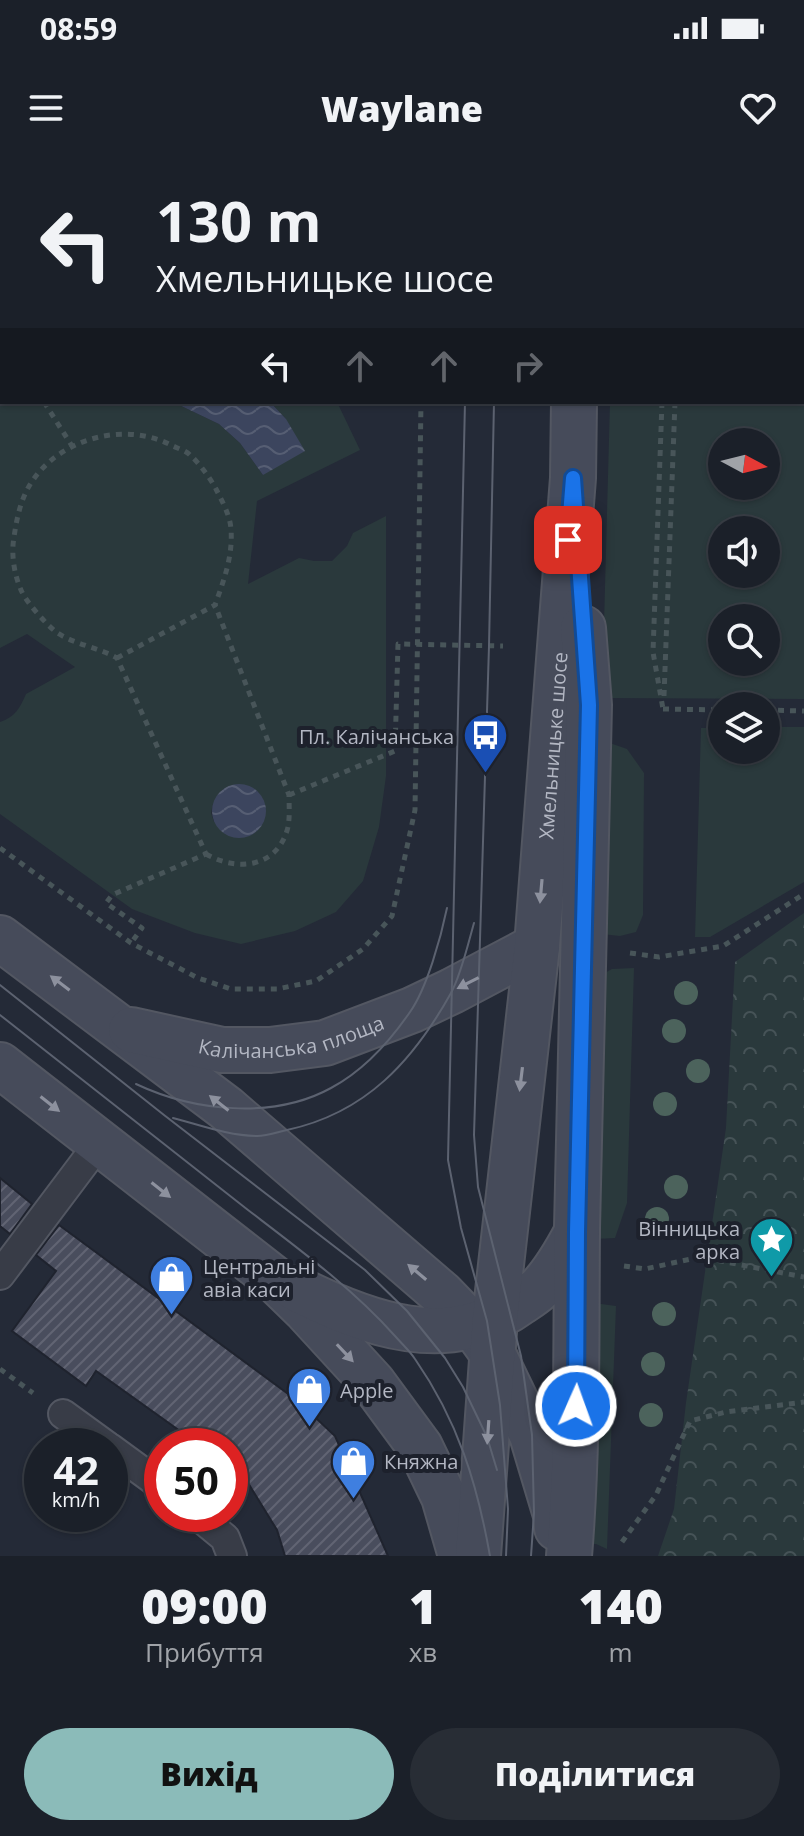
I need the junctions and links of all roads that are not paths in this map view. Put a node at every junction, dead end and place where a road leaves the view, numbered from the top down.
1 (574, 404) edge
2 (573, 478) junction
3 (0, 938) edge
4 (537, 946) junction
5 (120, 1027) junction
6 (0, 1065) edge
7 (100, 1142) junction
8 (577, 1232) junction
9 (0, 1275) edge
10 (272, 1277) junction
11 (487, 1333) junction
12 (63, 1414) dead end
13 (83, 1428) edge
14 (218, 1532) edge
15 (232, 1556) edge
16 (461, 1556) edge
17 (478, 1556) edge
18 (560, 1556) edge
19 (569, 1556) edge

1 - 2 main road, Хмельницьке шосе
2 -> 4 main road, Хмельницьке шосе
2 - 8 main road
5 -> 3 main road
4 -> 5 main road, Калічанська площа
4 -> 11 main road
11 -> 5 main road, Калічанська площа
6 -> 7 main road
7 - 9 lane
7 -> 10 main road
8 - 11 main road
8 - 19 main road
10 - 11 main road
10 -> 16 main road
11 -> 17 main road
11 - 18 main road, Калічанська площа
12 - 13 lane
14 - 15 lane

